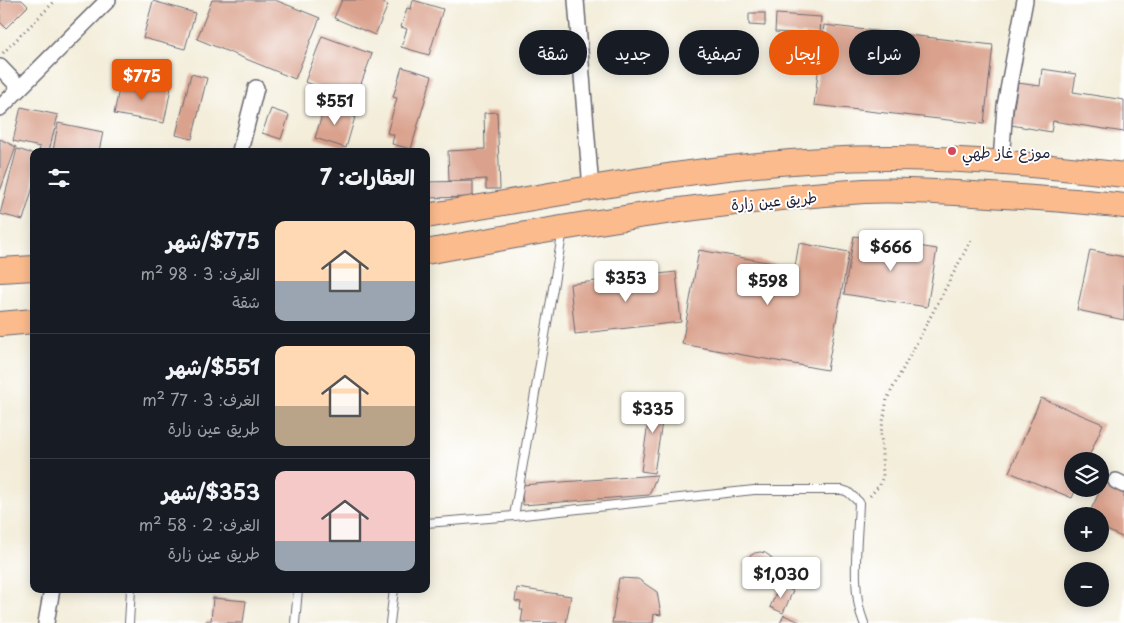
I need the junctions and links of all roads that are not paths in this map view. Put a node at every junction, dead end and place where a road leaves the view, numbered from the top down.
1 (108, 0) edge
2 (576, 0) edge
3 (1026, 0) edge
4 (0, 67) edge
5 (19, 88) junction
6 (256, 88) dead end
7 (0, 108) edge
8 (241, 148) edge
9 (1001, 162) junction
10 (1124, 175) edge
11 (590, 189) junction
12 (1124, 206) edge
13 (430, 215) edge
14 (563, 228) junction
15 (430, 251) edge
16 (30, 268) edge
17 (0, 270) edge
18 (30, 321) edge
19 (0, 324) edge
20 (514, 516) junction
21 (430, 523) edge
22 (51, 593) edge
23 (131, 593) edge
24 (298, 593) edge
25 (394, 593) edge
26 (46, 623) edge
27 (129, 623) edge
28 (295, 623) edge
29 (390, 623) edge
30 (864, 623) edge

1 - 5 street
2 - 11 street
3 - 9 street
4 - 5 street
5 - 7 street
6 - 8 street
9 - 10 main road
9 - 11 main road
11 - 13 main road
12 - 14 main road, طريق عين زارة
14 - 15 main road, طريق عين زارة
14 - 20 lane
16 - 17 main road
18 - 19 main road
20 - 21 lane
20 - 30 lane
22 - 26 street
23 - 27 lane
24 - 28 lane
25 - 29 lane

